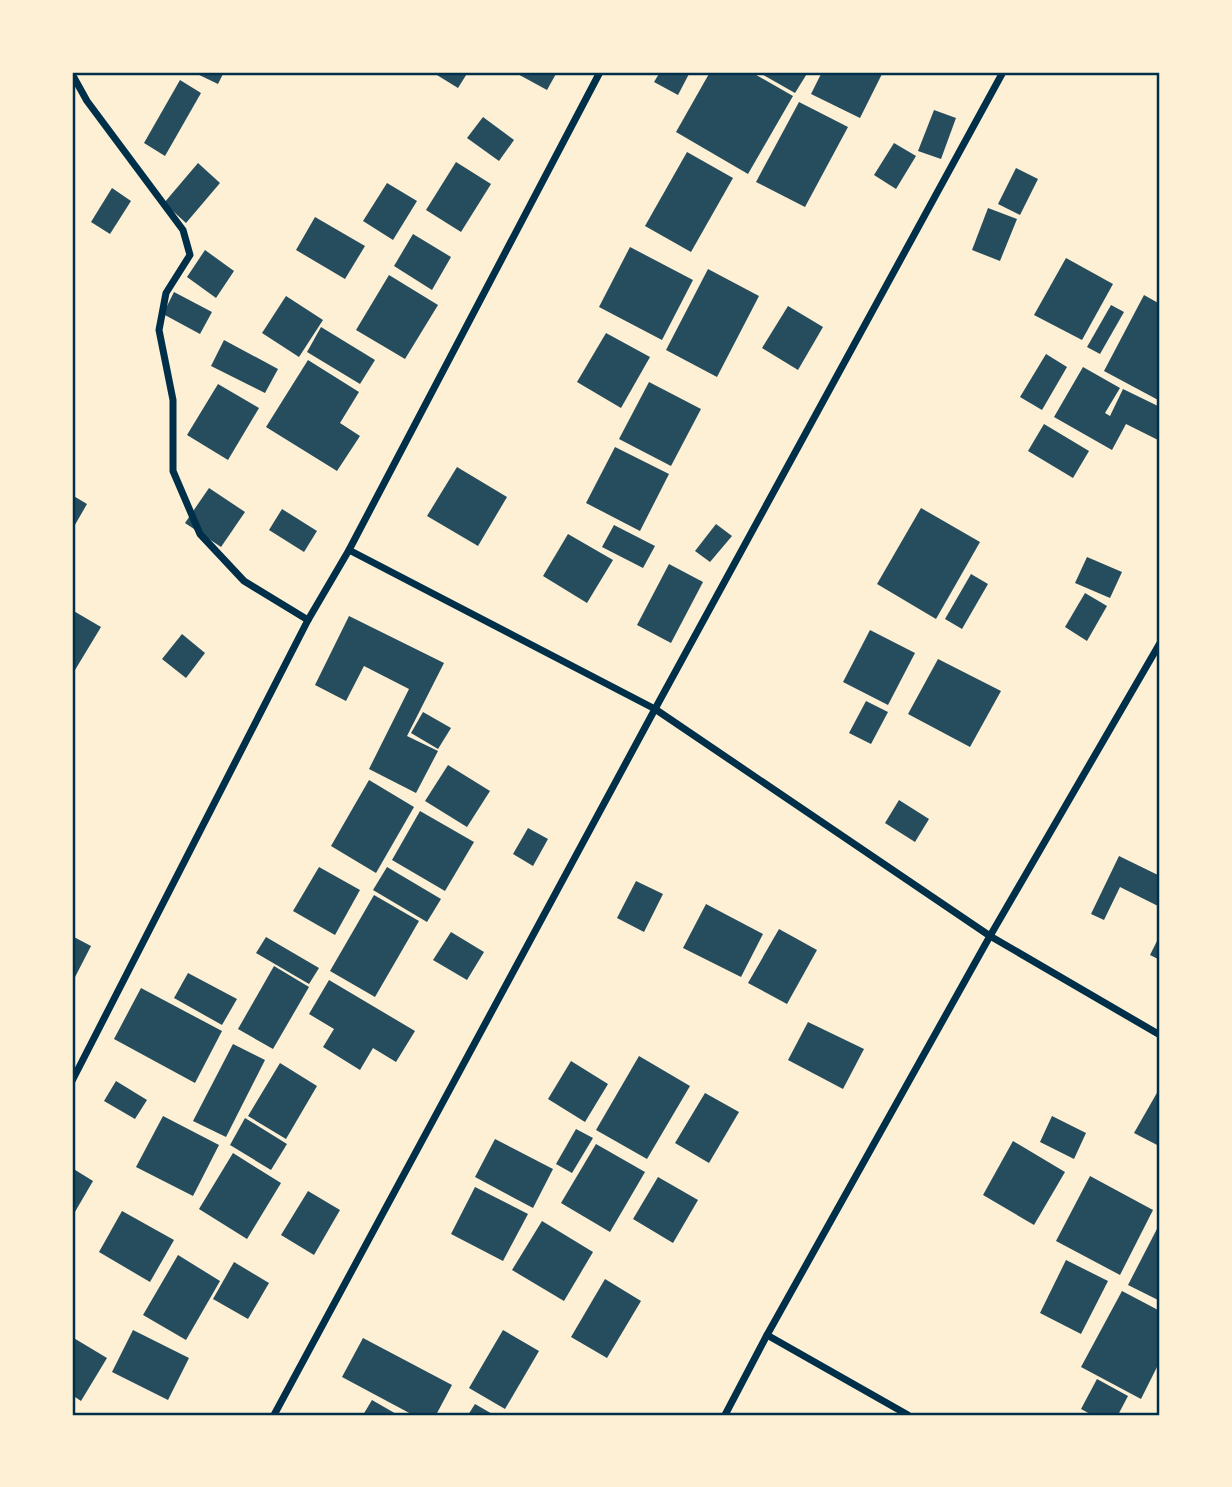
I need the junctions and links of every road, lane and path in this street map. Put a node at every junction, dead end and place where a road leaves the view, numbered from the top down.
1 (600, 72) edge
2 (1003, 72) edge
3 (72, 74) edge
4 (348, 550) junction
5 (307, 620) junction
6 (1160, 643) edge
7 (654, 709) junction
8 (990, 936) junction
9 (1160, 1035) edge
10 (72, 1081) edge
11 (767, 1335) junction
12 (274, 1415) edge
13 (725, 1415) edge
14 (908, 1415) edge

1 - 4 street
2 - 7 street
3 - 5 street
4 - 5 street
4 - 7 street
5 - 10 street
6 - 8 street
7 - 8 street
7 - 12 street
8 - 9 street
8 - 11 street
11 - 13 street
11 - 14 street

